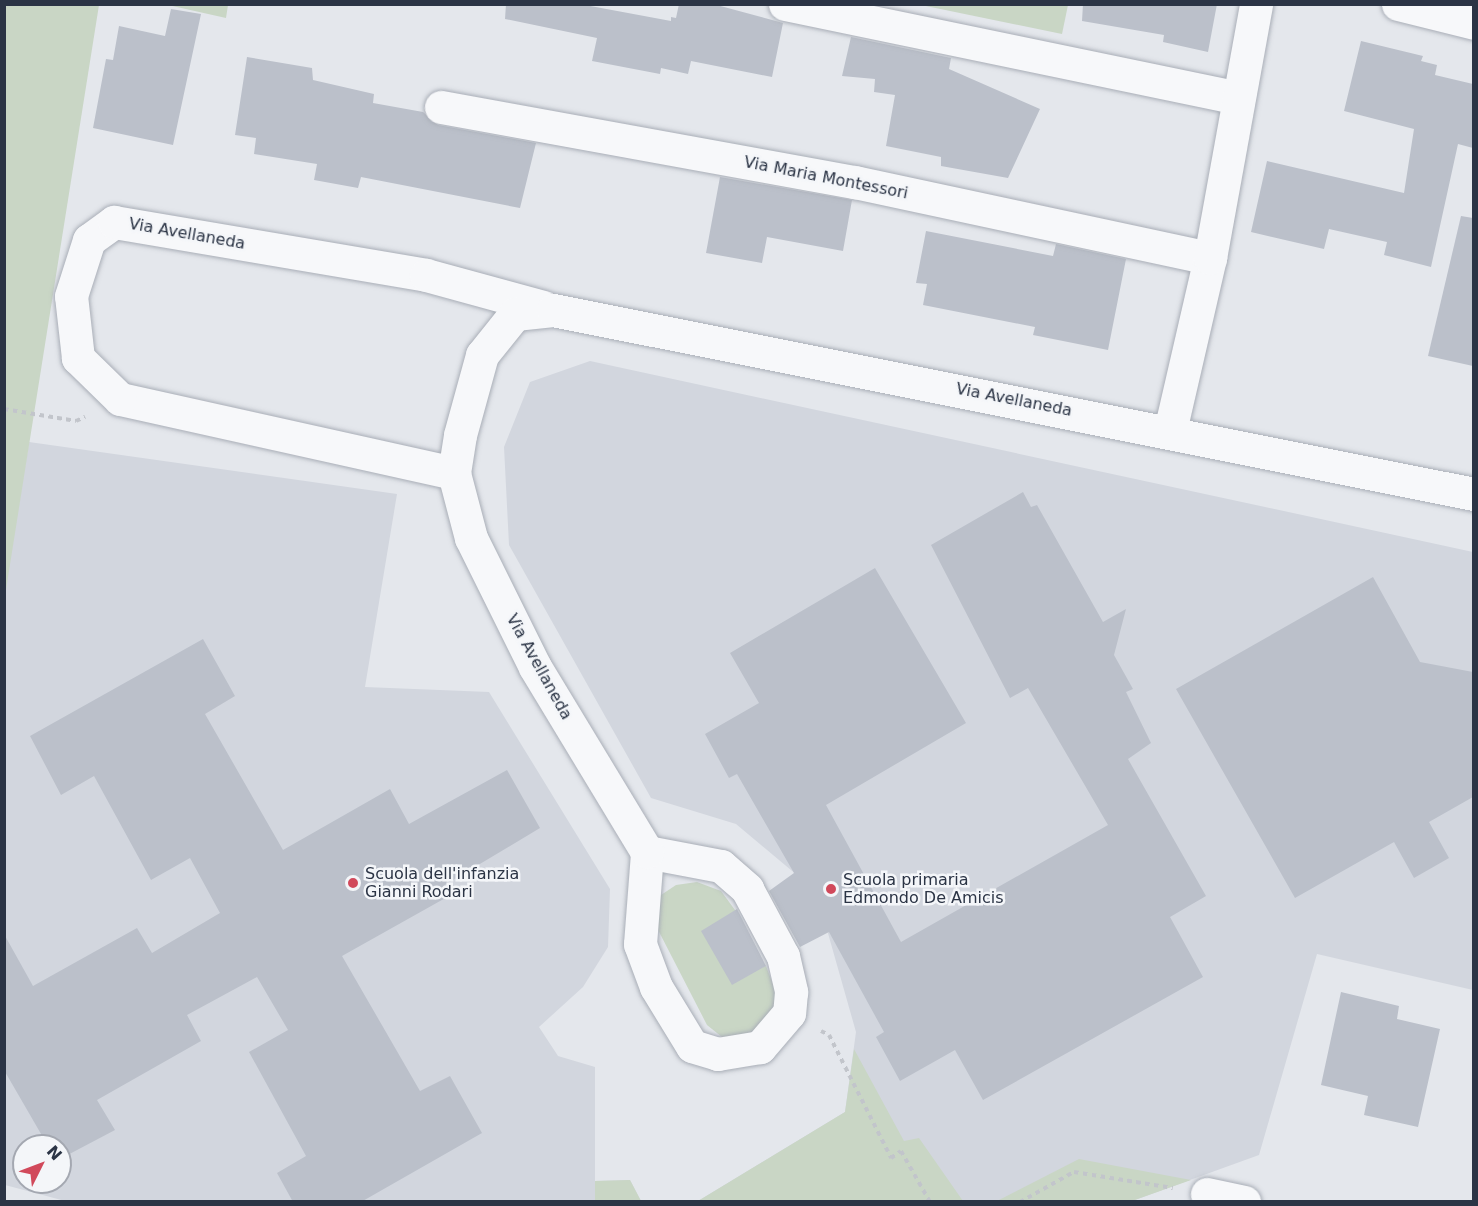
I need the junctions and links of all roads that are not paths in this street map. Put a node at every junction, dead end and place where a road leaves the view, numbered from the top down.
1 (785, 4) edge
2 (1256, 4) edge
3 (1398, 4) edge
4 (1473, 22) edge
5 (1238, 99) junction
6 (441, 107) dead end
7 (1210, 258) junction
8 (554, 310) junction
9 (1170, 431) junction
10 (454, 473) junction
11 (1473, 494) edge
12 (647, 852) junction
13 (1207, 1194) road end
14 (1244, 1202) edge

1 - 5 street
2 - 5 street
3 - 4 street
5 - 7 street
6 - 7 street, Via Maria Montessori
7 - 9 street
8 - 9 street, Via Avellaneda
8 - 10 street, Via Avellaneda
8 - 10 street, Via Avellaneda
9 - 11 street, Via Avellaneda
10 - 12 street, Via Avellaneda
12 - 12 street
13 - 14 street

